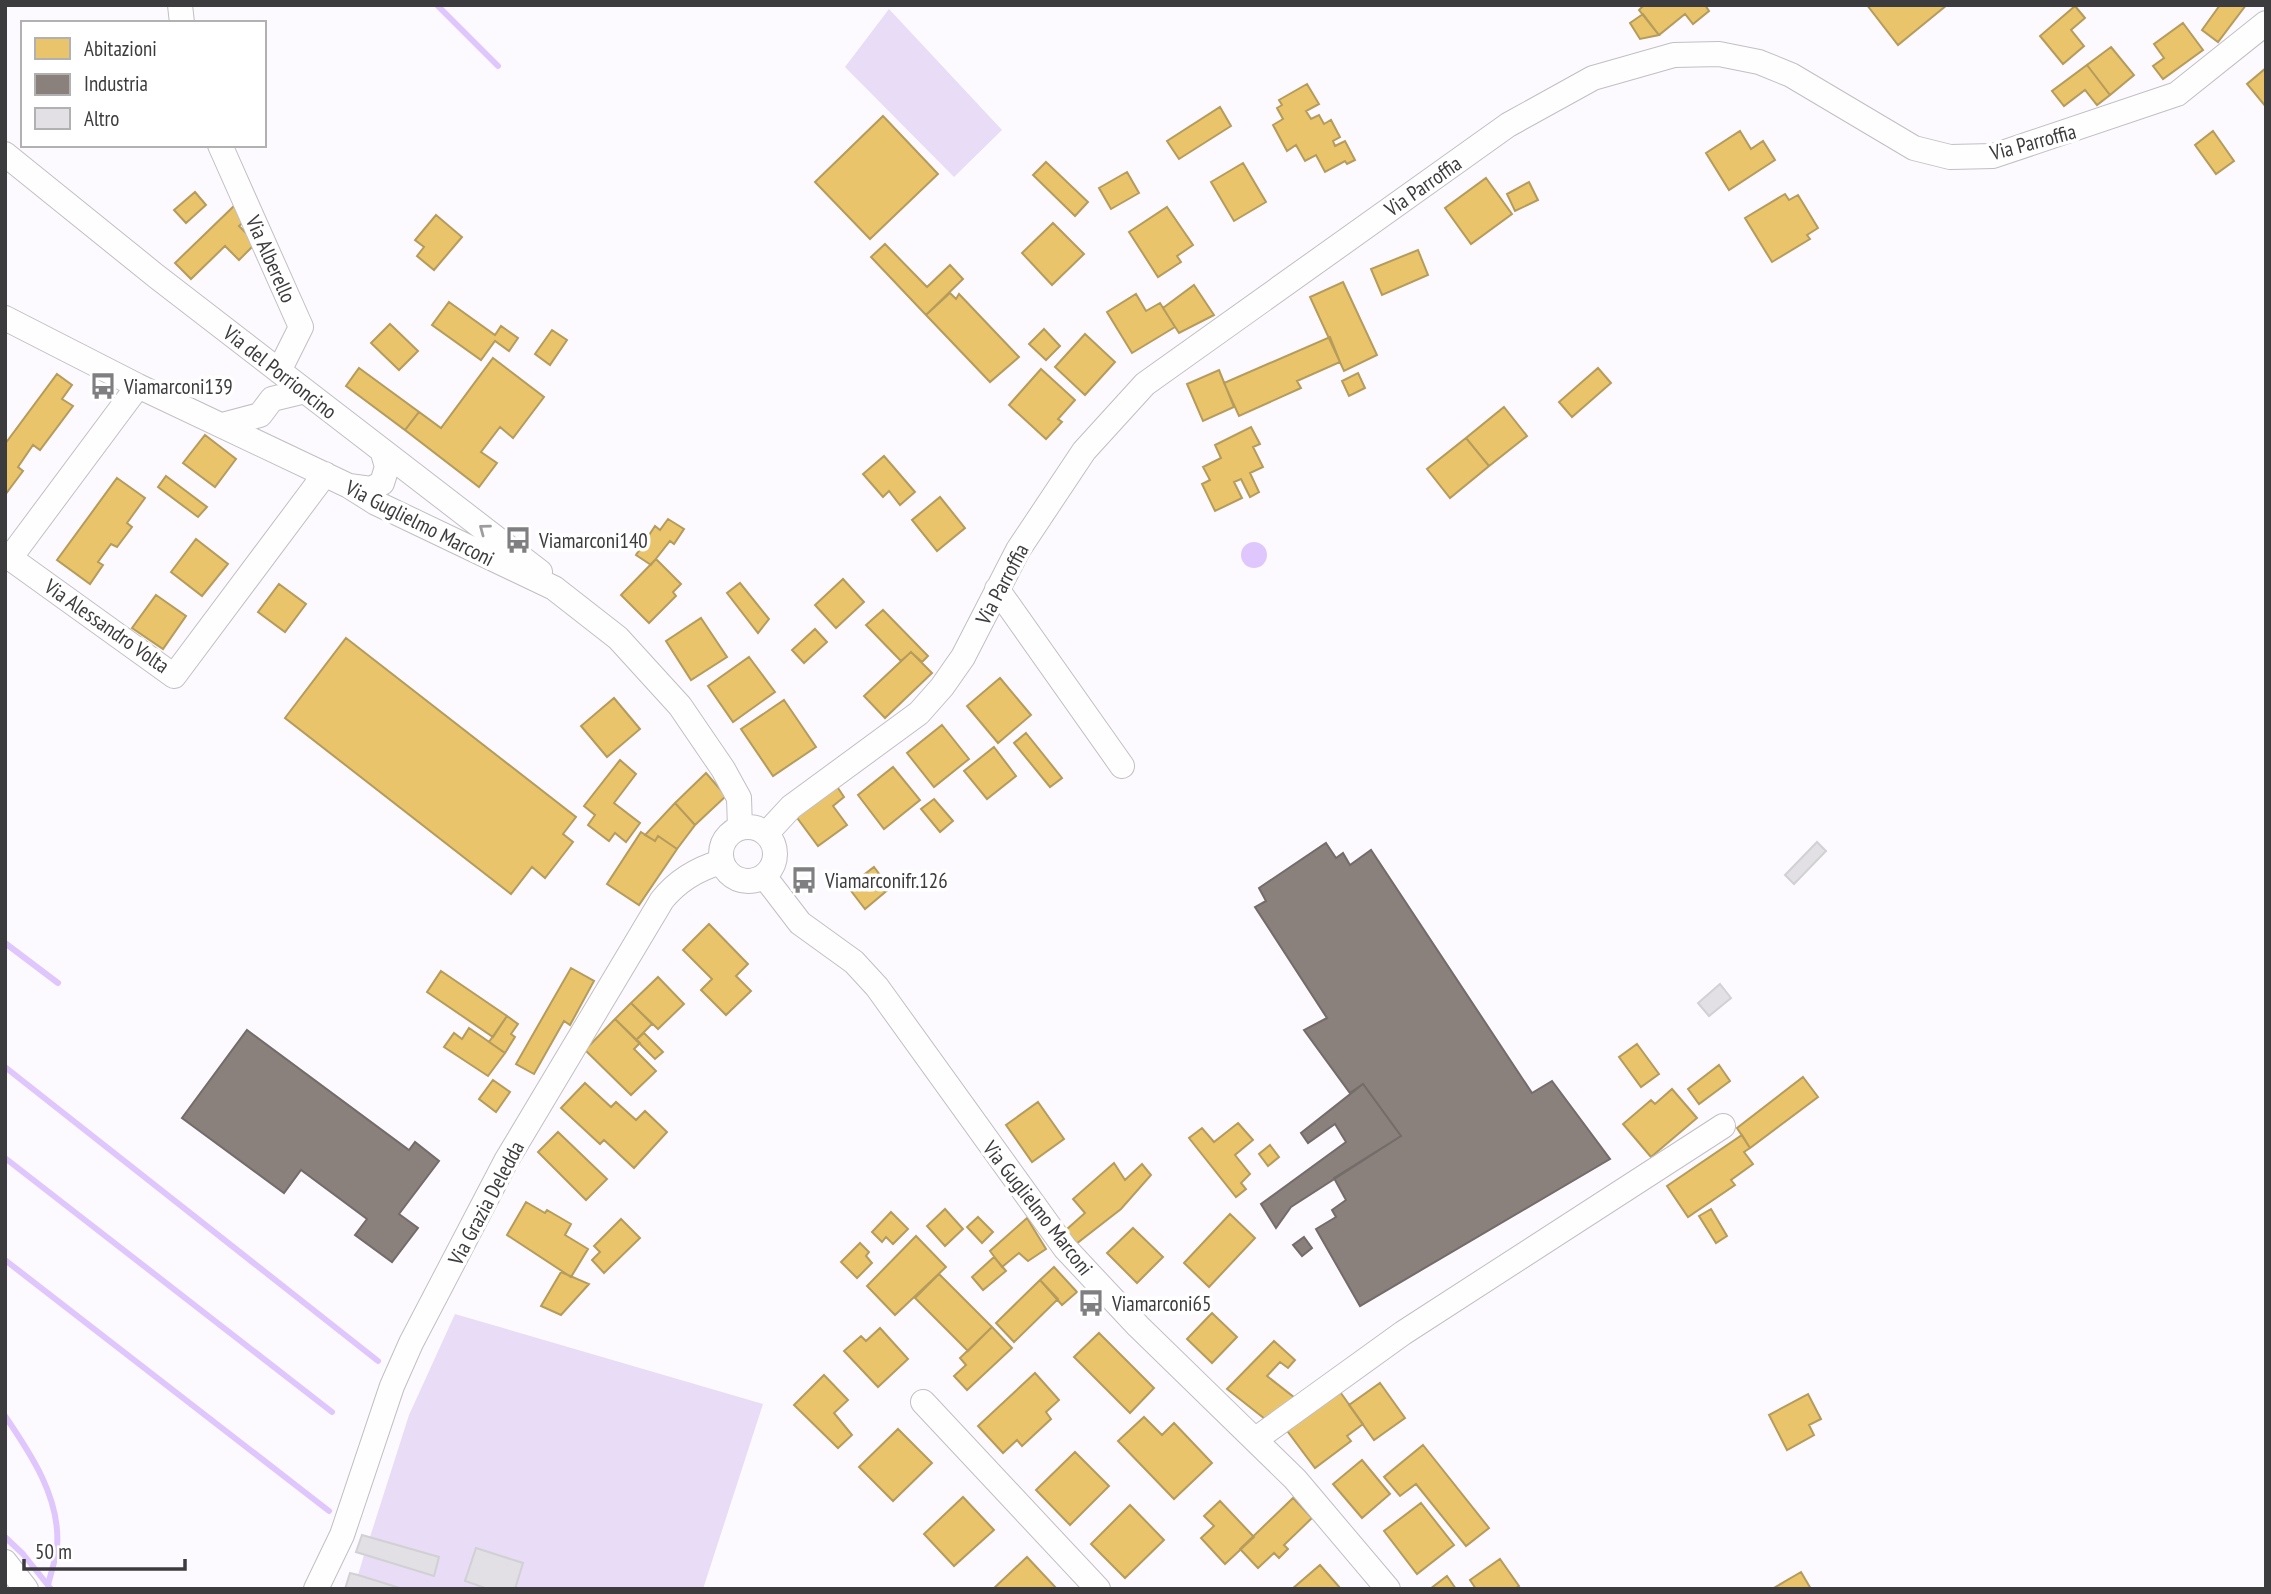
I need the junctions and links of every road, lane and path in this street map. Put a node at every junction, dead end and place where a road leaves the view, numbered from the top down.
1 (2266, 23) edge
2 (221, 147) edge
3 (5, 155) edge
4 (5, 318) edge
5 (275, 369) junction
6 (138, 386) junction
7 (305, 391) junction
8 (266, 407) junction
9 (222, 425) junction
10 (267, 446) junction
11 (383, 453) junction
12 (325, 474) junction
13 (349, 486) junction
14 (554, 588) junction
15 (998, 589) junction
16 (1122, 766) dead end
17 (740, 828) junction
18 (766, 834) junction
19 (721, 862) junction
20 (764, 876) junction
21 (1723, 1126) dead end
22 (923, 1402) dead end
23 (1256, 1439) junction
24 (5, 1562) edge
25 (26, 1589) edge
26 (316, 1589) edge
27 (1098, 1589) edge
28 (1388, 1589) edge

1 - 15 street, Via Parroffia
2 - 5 street, Via Alberello
3 - 5 street, Via del Porrioncino
4 - 6 street, Via Guglielmo Marconi
5 - 7 street, Via del Porrioncino
5 - 8 street
6 - 9 street, Via Guglielmo Marconi
6 - 12 street, Via Alessandro Volta
7 - 8 street
7 - 11 street, Via del Porrioncino
8 - 9 street
8 - 10 street
9 - 10 street, Via Guglielmo Marconi
10 - 12 street, Via Guglielmo Marconi
11 - 13 street
14 -> 11 street, Via del Porrioncino
12 - 13 street, Via Guglielmo Marconi
13 - 14 street, Via Guglielmo Marconi
14 - 17 street, Via Guglielmo Marconi
15 - 16 street
15 - 18 street, Via Parroffia
17 - 18 street
17 - 19 street
18 - 20 street
19 - 20 street
19 - 26 street, Via Grazia Deledda
20 - 23 street, Via Guglielmo Marconi
21 - 23 street
22 - 27 street
23 - 28 street, Via Guglielmo Marconi
24 - 25 street

